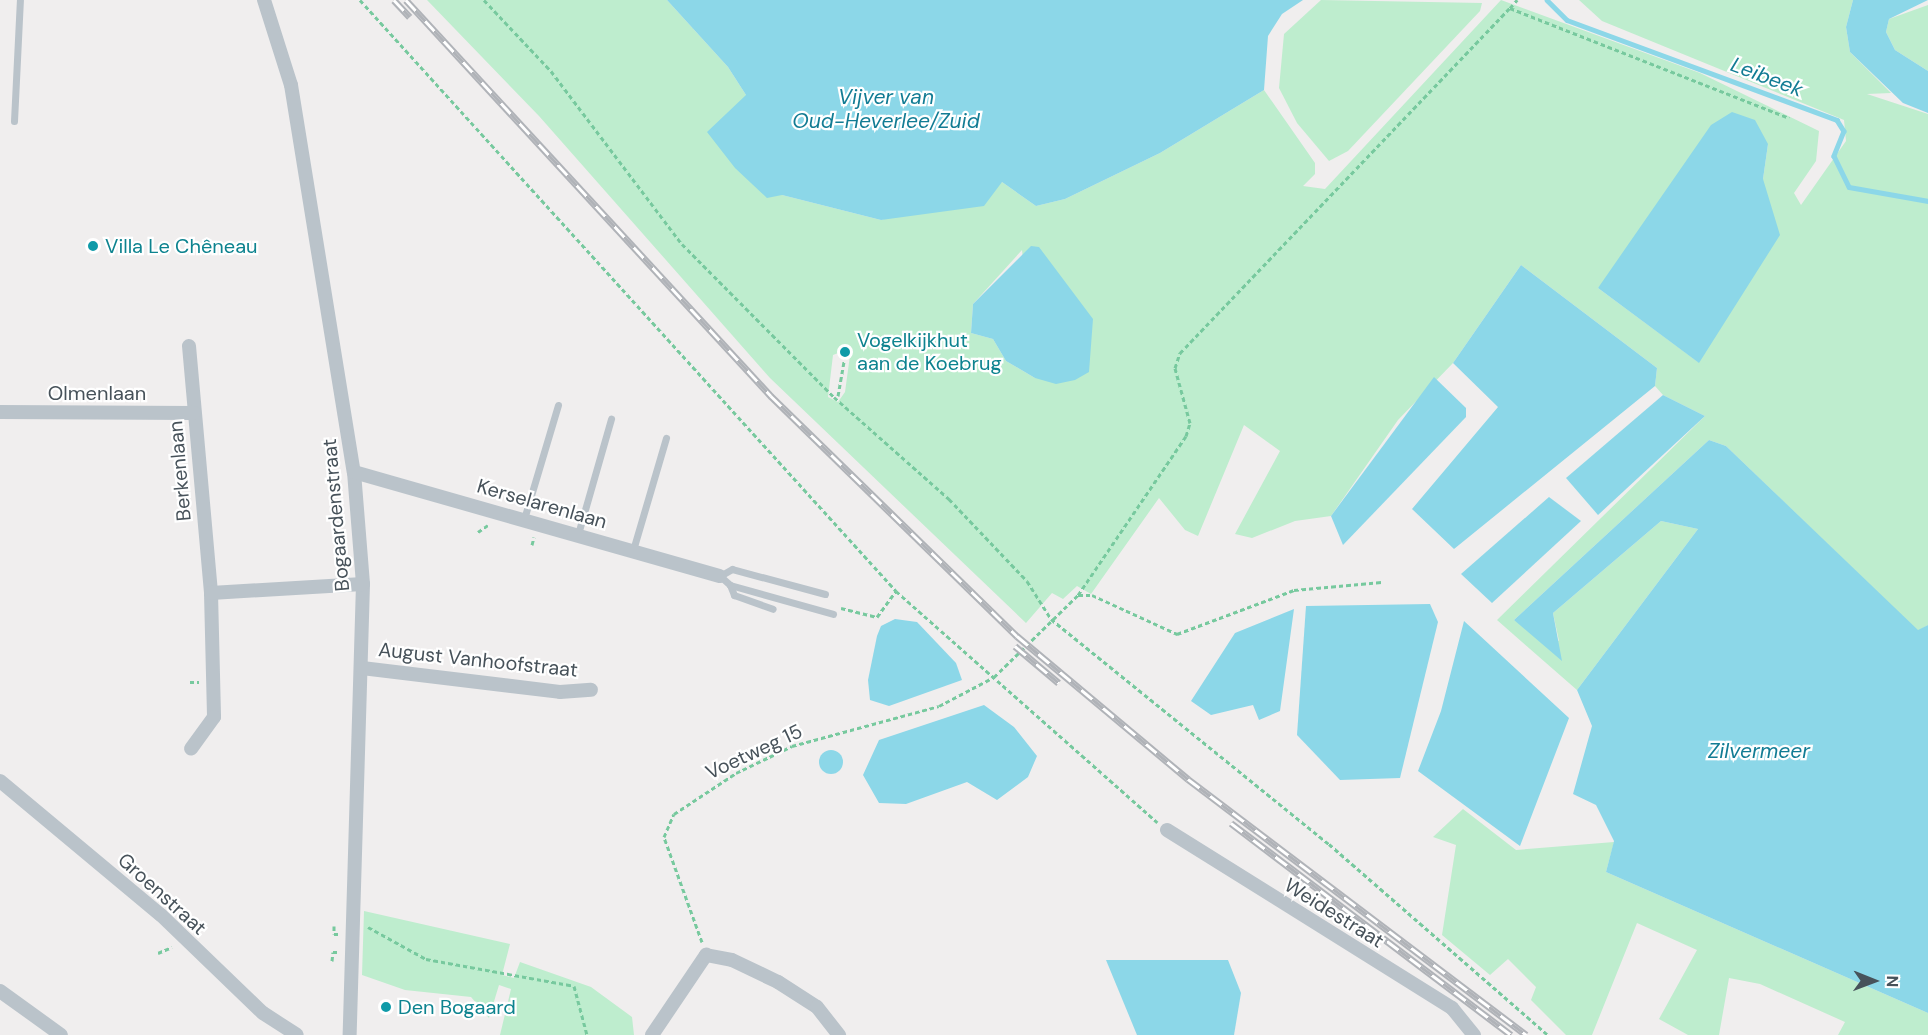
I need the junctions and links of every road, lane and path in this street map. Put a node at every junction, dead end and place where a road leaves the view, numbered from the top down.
1 (20, 0) edge
2 (264, 0) edge
3 (360, 0) edge
4 (484, 0) edge
5 (1517, 0) edge
6 (1510, 8) junction
7 (1789, 118) dead end
8 (14, 121) dead end
9 (189, 346) dead end
10 (845, 356) dead end
11 (838, 396) junction
12 (558, 405) dead end
13 (0, 412) edge
14 (194, 413) junction
15 (611, 419) dead end
16 (666, 438) dead end
17 (187, 452) dead end
18 (175, 453) dead end
19 (354, 472) junction
20 (189, 478) dead end
21 (178, 479) dead end
22 (524, 519) junction
23 (490, 525) dead end
24 (478, 532) dead end
25 (578, 534) junction
26 (535, 535) dead end
27 (532, 545) dead end
28 (633, 550) junction
29 (725, 580) junction
30 (1382, 582) dead end
31 (363, 584) junction
32 (211, 593) junction
33 (825, 594) dead end
34 (1078, 596) junction
35 (773, 609) dead end
36 (833, 614) dead end
37 (1051, 619) junction
38 (362, 668) junction
39 (994, 677) junction
40 (190, 682) dead end
41 (200, 682) dead end
42 (591, 690) dead end
43 (191, 749) dead end
44 (0, 781) edge
45 (1167, 830) joint
46 (334, 926) dead end
47 (367, 927) dead end
48 (334, 934) dead end
49 (176, 946) dead end
50 (158, 952) dead end
51 (333, 952) dead end
52 (706, 955) junction
53 (332, 961) dead end
54 (0, 991) edge
55 (61, 1035) edge
56 (297, 1035) edge
57 (350, 1035) edge
58 (587, 1035) edge
59 (652, 1035) edge
60 (839, 1035) edge
61 (1474, 1035) edge
62 (1548, 1035) edge

1 - 8 lane
2 - 19 street, Bogaardenstraat
3 - 39 path
4 - 11 path
5 - 6 path, Voetweg 15
6 - 7 path
6 - 34 path, Voetweg 15
9 - 14 street, Berkenlaan
10 - 11 path
11 - 37 path
12 - 22 lane
13 - 14 street, Olmenlaan
14 - 32 street, Berkenlaan
15 - 25 lane
16 - 28 lane
17 - 18 path
19 - 22 street, Kerselarenlaan
19 - 31 street, Bogaardenstraat
20 - 21 path
22 - 25 street, Kerselarenlaan
23 - 24 path
25 - 28 street, Kerselarenlaan
26 - 27 path
28 - 29 street, Kerselarenlaan
29 - 33 lane
29 - 35 lane
29 - 36 lane
30 - 34 path
31 - 32 street
31 - 38 street, Bogaardenstraat
32 - 43 street, Berkenlaan
34 - 37 path, Voetweg 15
37 - 39 path, Voetweg 15
37 - 62 path
38 - 42 street, August Vanhoofstraat
38 - 57 street, Bogaardenstraat
39 - 45 path
39 - 52 path, Voetweg 15
40 - 41 path
44 - 56 street, Groenstraat
45 - 61 street, Weidestraat
46 - 48 path
47 - 58 path
49 - 50 path
51 - 53 path
52 - 59 street
52 - 60 street
54 - 55 street

